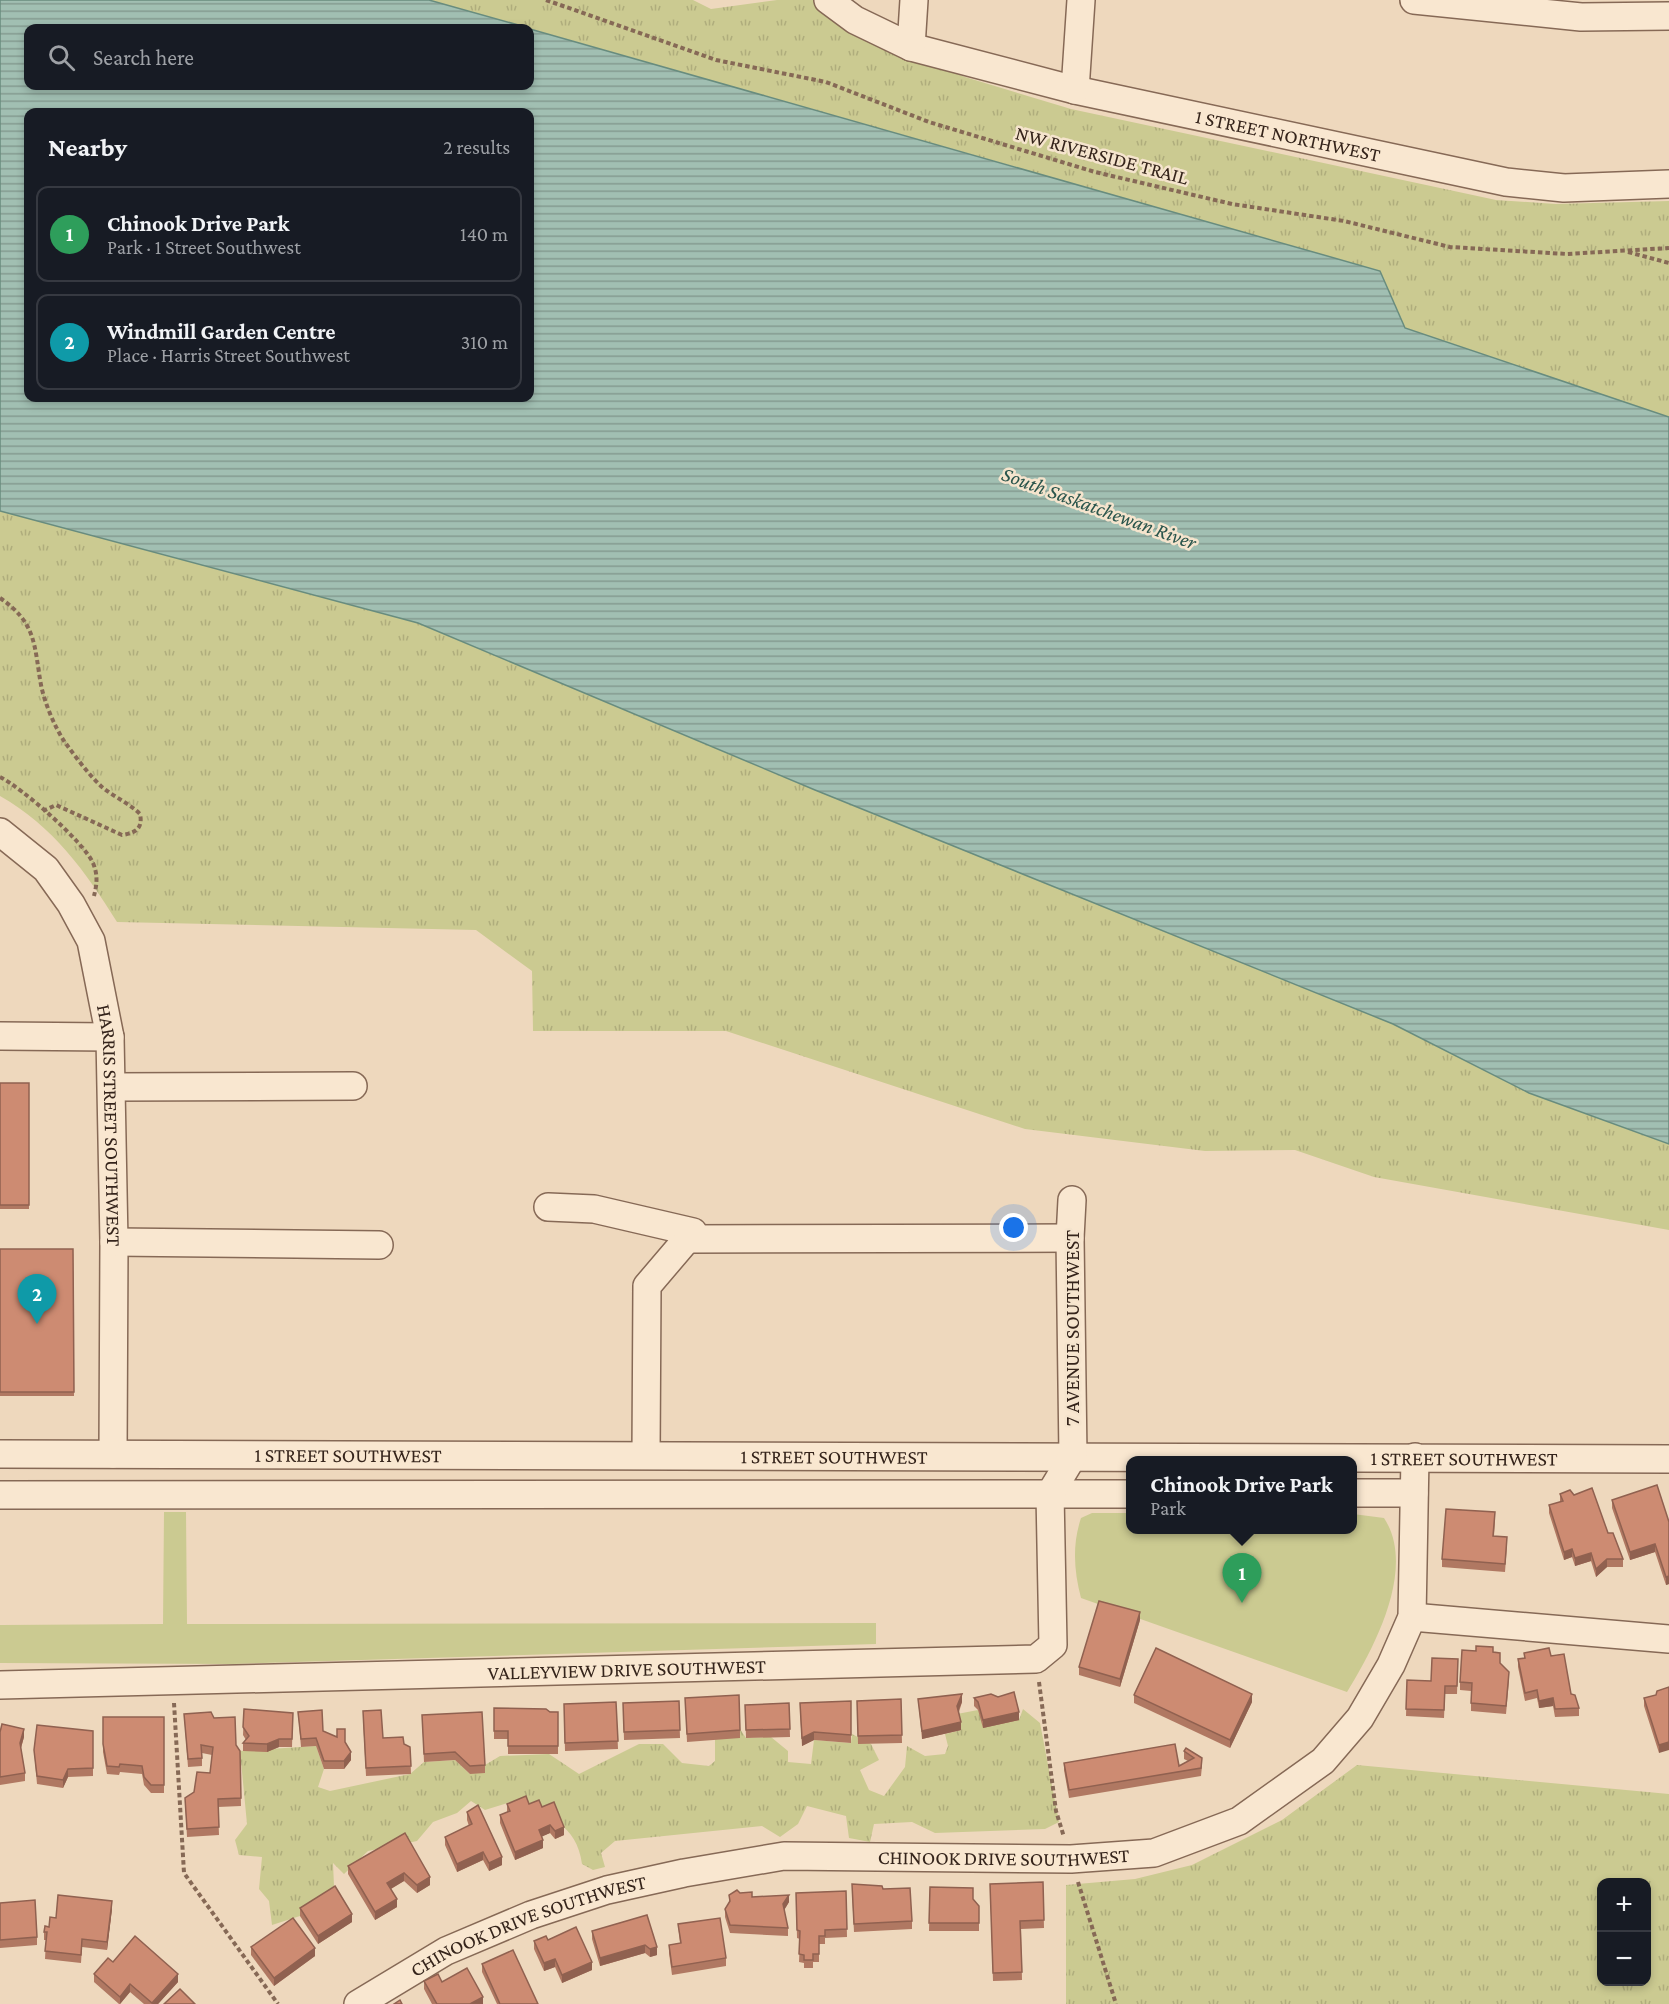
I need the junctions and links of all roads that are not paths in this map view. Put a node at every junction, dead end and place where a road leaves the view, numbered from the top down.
1 (828, 0) edge
2 (914, 0) edge
3 (1081, 0) edge
4 (1414, 0) edge
5 (1669, 16) edge
6 (911, 47) junction
7 (1075, 90) junction
8 (1669, 184) edge
9 (0, 832) edge
10 (0, 1036) edge
11 (110, 1037) junction
12 (353, 1086) dead end
13 (113, 1087) junction
14 (1072, 1200) dead end
15 (548, 1207) dead end
16 (1070, 1238) junction
17 (688, 1239) junction
18 (114, 1242) junction
19 (379, 1245) dead end
20 (0, 1454) edge
21 (113, 1454) junction
22 (646, 1455) junction
23 (1073, 1456) junction
24 (1126, 1456) edge
25 (1357, 1457) edge
26 (1415, 1457) junction
27 (1669, 1459) edge
28 (1357, 1493) edge
29 (1414, 1493) junction
30 (1050, 1494) junction
31 (1126, 1494) edge
32 (0, 1495) edge
33 (1412, 1617) junction
34 (1669, 1639) edge
35 (0, 1685) edge
36 (358, 2004) edge

1 - 6 street, 1 STREET NORTHWEST
2 - 6 street
3 - 7 street
4 - 5 street
6 - 7 street, 1 STREET NORTHWEST
7 - 8 street, 1 STREET NORTHWEST
9 - 11 street, HARRIS STREET SOUTHWEST
10 - 11 street
11 - 13 street, HARRIS STREET SOUTHWEST
12 - 13 street
13 - 18 street, HARRIS STREET SOUTHWEST
14 - 16 street, 7 AVENUE SOUTHWEST
15 - 17 street
16 - 17 street
16 - 23 street, 7 AVENUE SOUTHWEST
17 - 22 street
18 - 19 street
18 - 21 street, HARRIS STREET SOUTHWEST
20 - 21 street, 1 STREET SOUTHWEST
21 - 22 street, 1 STREET SOUTHWEST
22 - 23 street, 1 STREET SOUTHWEST
23 - 24 street, 1 STREET SOUTHWEST
23 - 30 street
25 - 26 street, 1 STREET SOUTHWEST
26 - 27 street, 1 STREET SOUTHWEST
26 - 29 street, CHINOOK DRIVE SOUTHWEST
28 - 29 street, 1 STREET SOUTHWEST
29 - 33 street, CHINOOK DRIVE SOUTHWEST
30 - 31 street, 1 STREET SOUTHWEST
30 - 32 street, 1 STREET SOUTHWEST
30 - 35 street, VALLEYVIEW DRIVE SOUTHWEST
33 - 34 street
33 - 36 street, CHINOOK DRIVE SOUTHWEST

